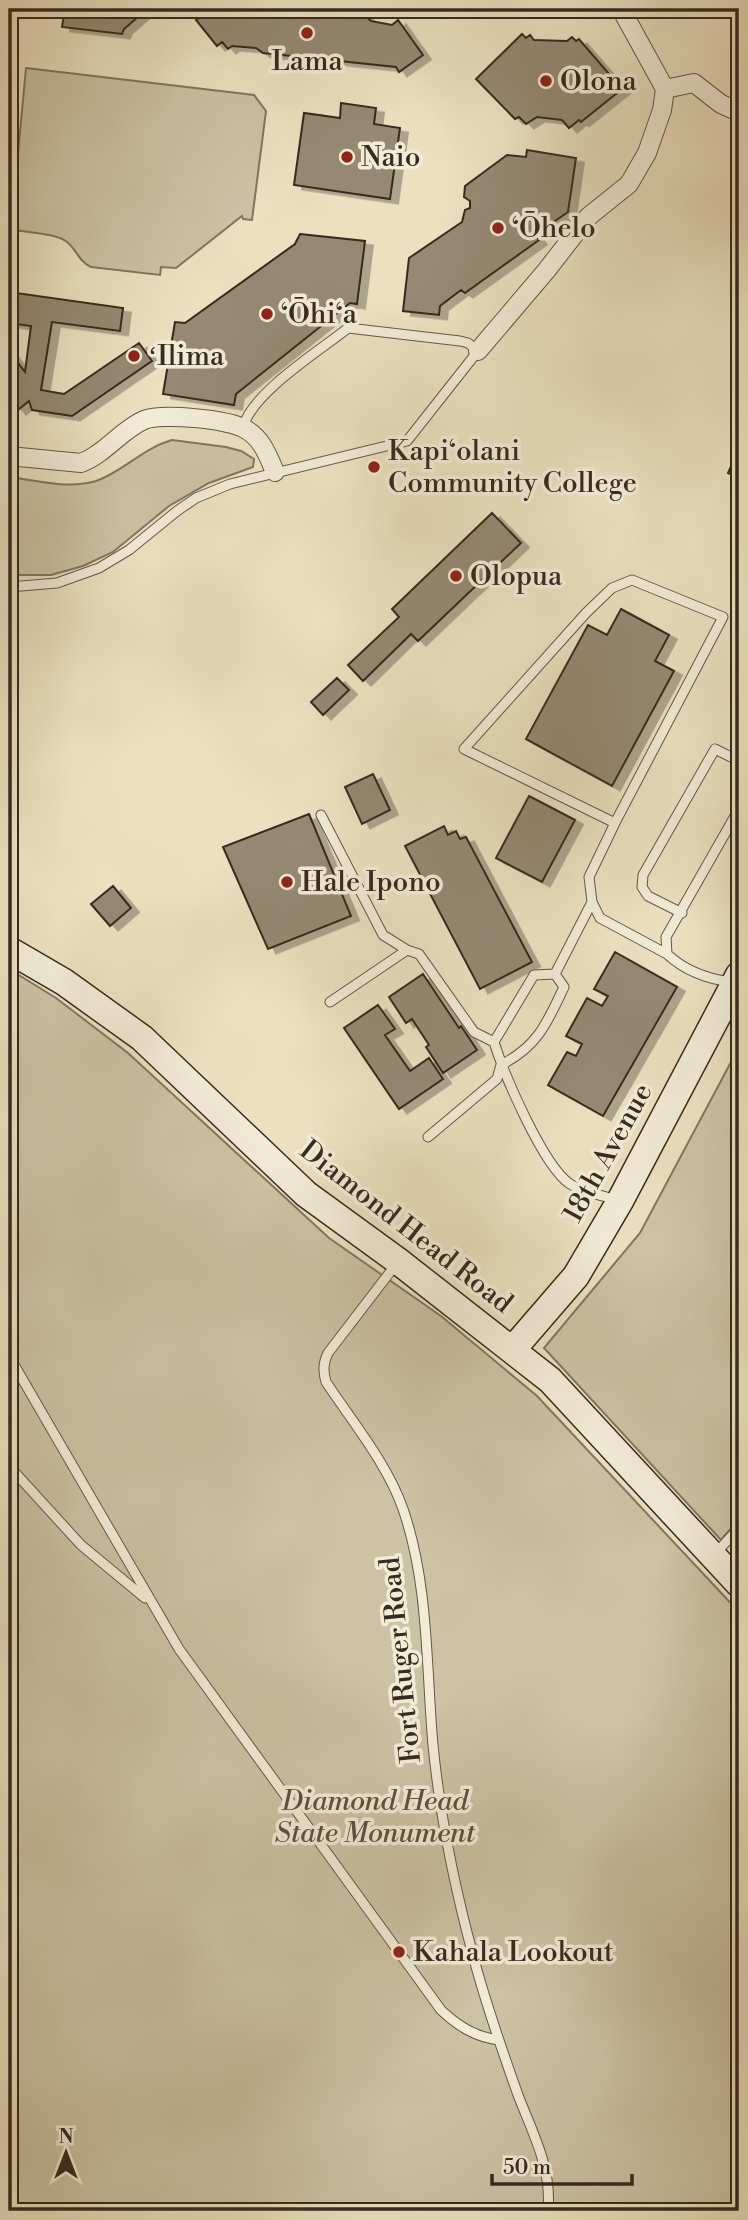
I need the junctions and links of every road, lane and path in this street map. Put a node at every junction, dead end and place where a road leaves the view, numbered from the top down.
1 (621, 9) edge
2 (665, 89) junction
3 (739, 111) edge
4 (478, 351) junction
5 (243, 427) junction
6 (9, 456) edge
7 (275, 472) junction
8 (9, 587) edge
9 (739, 761) edge
10 (739, 809) edge
11 (321, 815) dead end
12 (615, 823) junction
13 (592, 902) junction
14 (681, 913) junction
15 (9, 950) edge
16 (407, 950) junction
17 (667, 954) junction
18 (555, 974) junction
19 (738, 981) edge
20 (330, 1002) dead end
21 (494, 1042) junction
22 (501, 1065) junction
23 (428, 1137) dead end
24 (620, 1201) junction
25 (398, 1261) junction
26 (513, 1349) junction
27 (9, 1356) edge
28 (9, 1466) edge
29 (739, 1528) edge
30 (713, 1556) junction
31 (739, 1584) edge
32 (149, 1601) junction
33 (499, 2040) junction
34 (548, 2211) edge

1 - 2 street
2 - 3 street
2 - 4 street
4 - 5 lane
4 - 7 lane
5 - 6 street
5 - 7 street
7 - 8 lane
9 - 14 lane
10 - 14 lane
11 - 16 lane
12 - 12 lane
12 - 13 lane
13 - 17 lane
13 - 18 lane
14 - 17 lane
15 - 25 street, Diamond Head Road
16 - 20 lane
16 - 21 lane
17 - 19 lane
18 - 21 lane
18 - 22 lane
19 - 24 street, 18th Avenue
21 - 22 lane
22 - 23 lane
22 - 24 lane
24 - 26 street, 18th Avenue
25 - 26 street, Diamond Head Road
25 - 33 lane, Fort Ruger Road
26 - 30 street, Diamond Head Road
27 - 32 lane
28 - 32 lane
29 - 30 lane
30 - 31 street, Diamond Head Road
32 - 33 lane
33 - 34 lane, Fort Ruger Road

